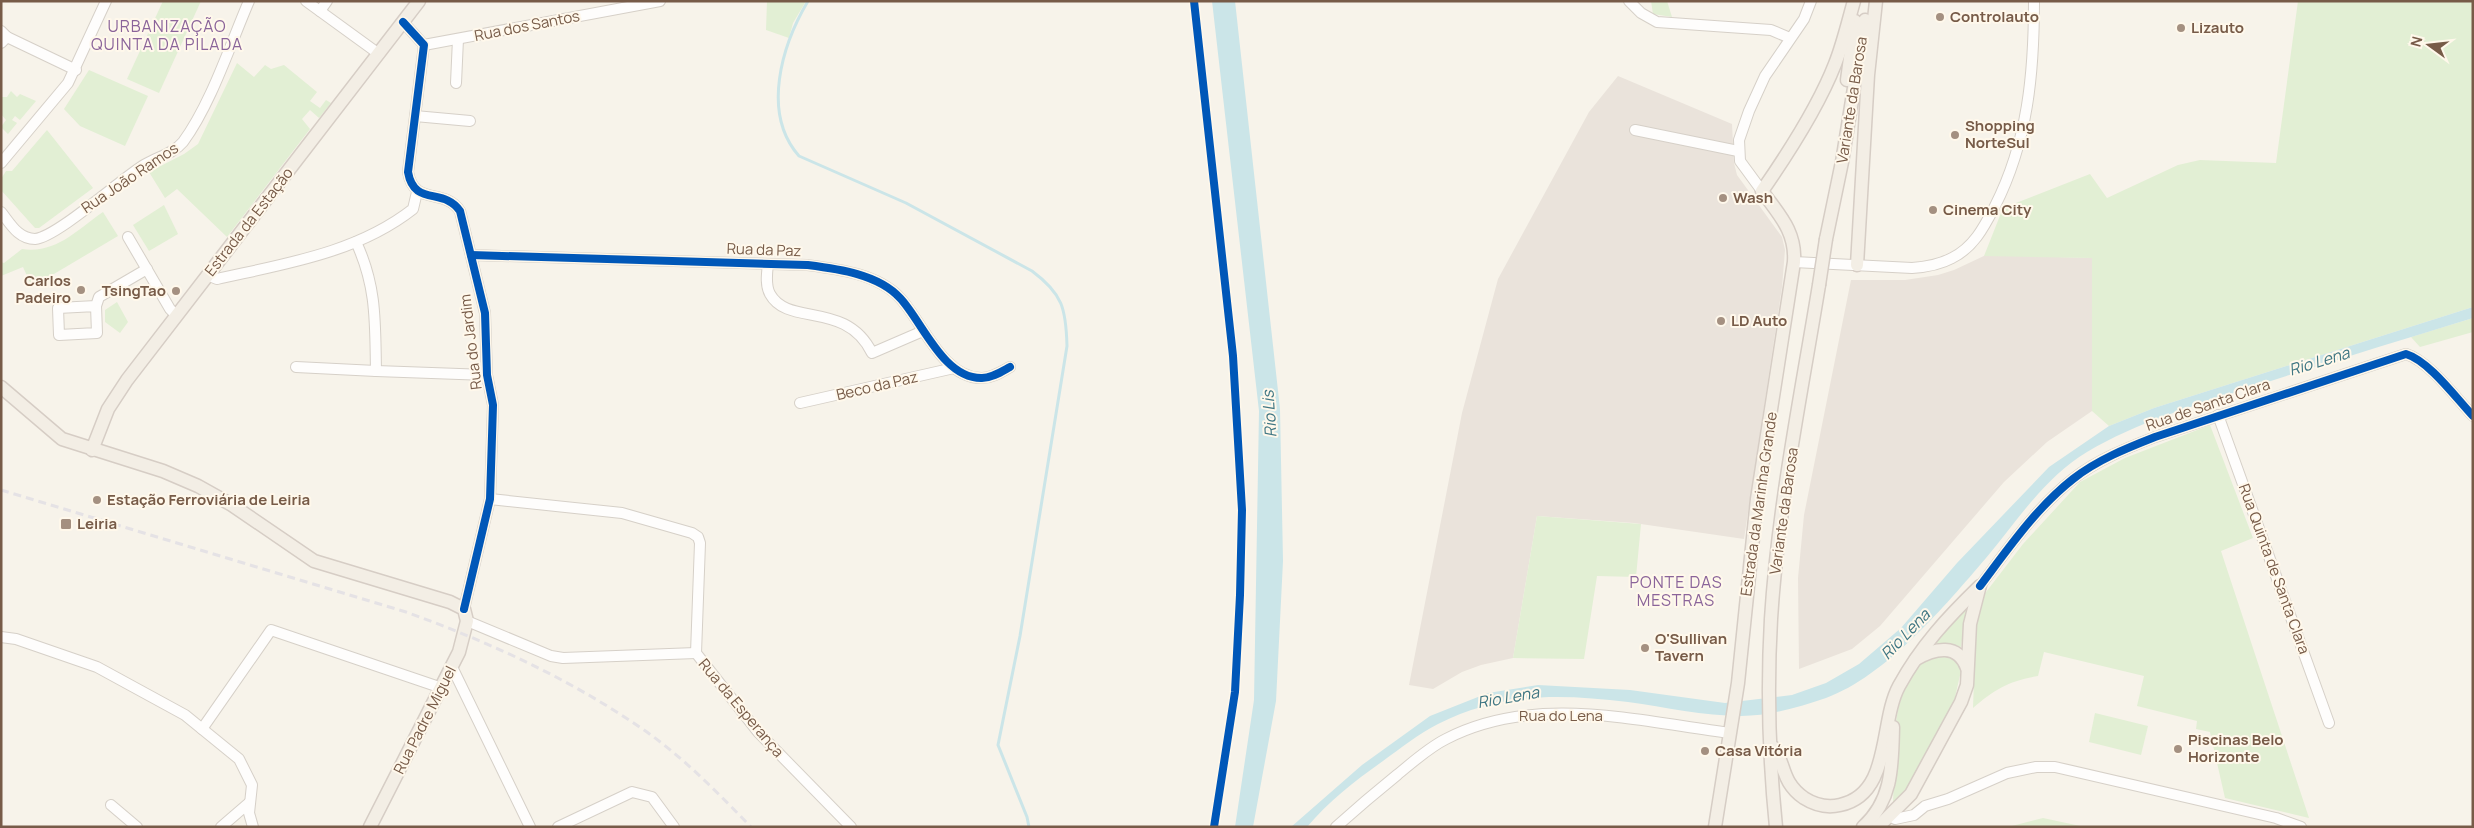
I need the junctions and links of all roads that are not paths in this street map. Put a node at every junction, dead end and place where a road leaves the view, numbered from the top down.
1 (106, 1) edge
2 (249, 1) edge
3 (306, 1) edge
4 (327, 1) edge
5 (419, 1) edge
6 (660, 1) edge
7 (1630, 1) edge
8 (1811, 1) edge
9 (1854, 1) edge
10 (1857, 1) edge
11 (1870, 1) edge
12 (1876, 1) edge
13 (2034, 1) edge
14 (320, 11) junction
15 (404, 22) junction
16 (3, 37) edge
17 (1790, 38) junction
18 (458, 39) junction
19 (424, 45) junction
20 (379, 54) junction
21 (76, 70) junction
22 (456, 83) dead end
23 (414, 116) junction
24 (470, 121) dead end
25 (1635, 130) dead end
26 (1738, 151) junction
27 (1, 162) edge
28 (1762, 191) junction
29 (417, 192) junction
30 (1833, 199) junction
31 (1, 212) edge
32 (128, 237) dead end
33 (356, 242) junction
34 (471, 255) junction
35 (1794, 262) junction
36 (768, 264) junction
37 (1857, 265) junction
38 (147, 270) junction
39 (207, 275) junction
40 (96, 306) junction
41 (176, 315) junction
42 (923, 331) junction
43 (296, 367) dead end
44 (1010, 367) dead end
45 (954, 368) junction
46 (376, 371) junction
47 (487, 375) junction
48 (1, 387) edge
49 (800, 403) dead end
50 (2218, 415) junction
51 (2473, 416) edge
52 (92, 450) junction
53 (490, 499) junction
54 (1980, 586) junction
55 (466, 615) junction
56 (1, 637) edge
57 (696, 653) junction
58 (1914, 660) junction
59 (452, 667) junction
60 (1968, 671) junction
61 (442, 688) junction
62 (1894, 697) junction
63 (2329, 723) dead end
64 (202, 729) junction
65 (1731, 729) junction
66 (1770, 743) junction
67 (1888, 790) junction
68 (1911, 794) junction
69 (250, 802) junction
70 (111, 805) dead end
71 (1925, 806) junction
72 (1887, 821) edge
73 (137, 827) edge
74 (221, 827) edge
75 (253, 827) edge
76 (370, 827) edge
77 (530, 827) edge
78 (558, 827) edge
79 (674, 827) edge
80 (850, 827) edge
81 (1336, 827) edge
82 (1715, 827) edge
83 (1776, 827) edge
84 (1863, 827) edge
85 (1878, 827) edge
86 (2301, 827) edge

1 - 21 street
2 - 31 street, Rua João Ramos
3 - 14 street
4 - 14 street
5 - 15 main road, Estrada da Estação
6 - 18 street, Rua dos Santos
7 - 17 street
8 - 17 street
9 - 28 main road
10 - 30 main road, Variante da Barosa
11 - 30 main road, Variante da Barosa
12 - 37 main road
13 - 37 street
14 - 20 street
15 - 19 street
15 - 20 main road, Estrada da Estação
16 - 21 street
17 - 26 street
18 - 19 street, Rua dos Santos
18 - 22 street
19 - 23 street
20 - 39 main road, Estrada da Estação
21 - 27 street
23 - 24 street
23 - 29 street
25 - 26 street
26 - 28 street
28 - 35 main road, Estrada da Marinha Grande
29 - 33 street
29 - 34 street, Rua do Jardim
30 - 66 main road, Variante da Barosa, bridge
32 - 38 street
33 - 39 street
33 - 46 street
34 - 36 street, Rua da Paz
34 - 47 street, Rua do Jardim
35 - 37 street
35 - 65 main road, Estrada da Marinha Grande
36 - 42 street, Rua da Paz
36 - 42 street
38 - 40 street
38 - 41 street
39 - 41 main road, Estrada da Estação
40 - 40 street
41 - 52 main road, Estrada da Estação
42 - 45 street, Rua da Paz
43 - 46 street
44 - 45 street, Rua da Paz
45 - 49 street, Beco da Paz
46 - 47 street
47 - 53 street, Rua do Jardim
48 - 52 main road
50 - 51 street, Rua de Santa Clara
50 - 54 street, Rua de Santa Clara
50 - 63 street, Rua Quinta de Santa Clara
52 - 55 main road
53 - 55 street, Rua do Jardim
53 - 57 street, Rua da Esperança
54 - 58 main road
54 - 60 main road
55 - 57 street
55 - 59 main road, Rua Padre Miguel
56 - 64 street
57 - 80 street, Rua da Esperança
58 - 60 main road
58 - 62 main road
59 - 61 main road, Rua Padre Miguel
59 - 77 street
60 - 68 main road
61 - 64 street
61 - 76 main road, Rua Padre Miguel
62 - 66 main road
62 - 67 main road
64 - 69 street
65 - 81 street, Rua do Lena
65 - 82 main road, Estrada da Marinha Grande
66 - 83 main road, Variante da Barosa
67 - 72 main road
67 - 84 main road
68 - 71 street
68 - 72 main road
69 - 74 street
69 - 75 street
70 - 73 street
71 - 72 street
71 - 86 street
72 - 85 main road
78 - 79 street

